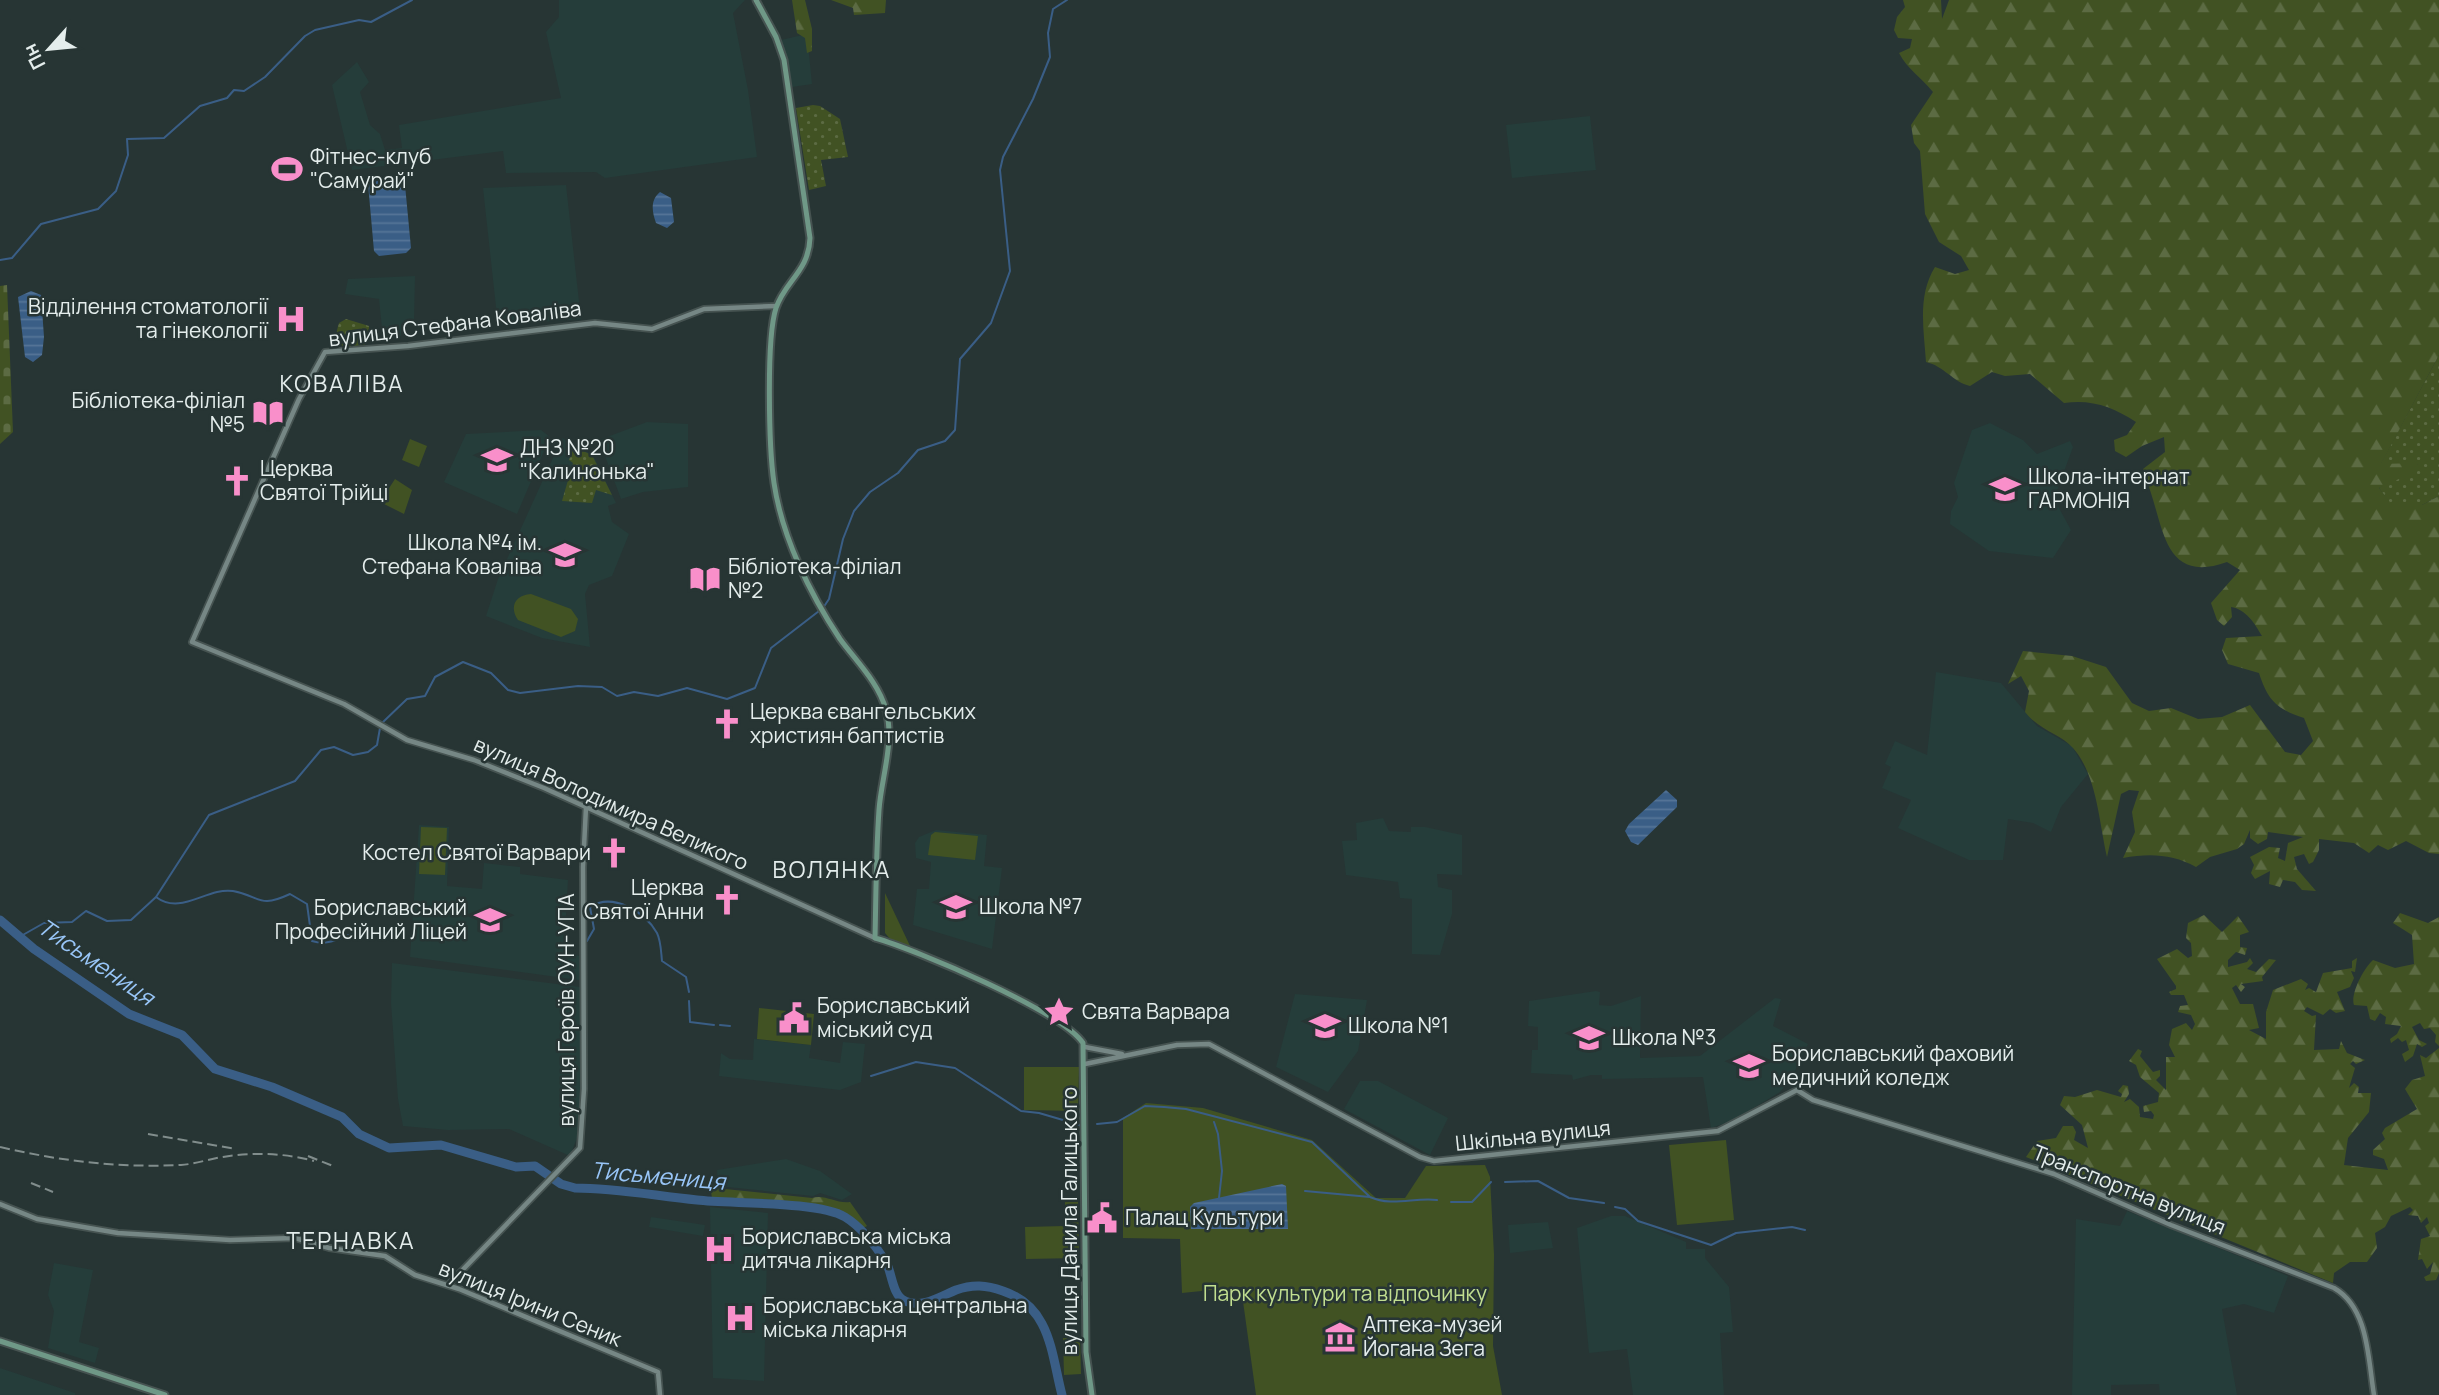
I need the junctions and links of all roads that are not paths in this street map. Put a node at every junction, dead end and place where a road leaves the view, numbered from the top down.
1 (756, 0) edge
2 (776, 306) junction
3 (192, 642) joint
4 (586, 807) junction
5 (875, 938) junction
6 (1085, 1046) junction
7 (1123, 1054) junction
8 (1085, 1064) junction
9 (1797, 1090) joint
10 (0, 1204) edge
11 (448, 1285) junction
12 (0, 1341) edge
13 (164, 1395) edge
14 (660, 1395) edge
15 (1092, 1395) edge
16 (2374, 1395) edge

1 - 2 main road
2 - 3 street, вулиця Стефана Коваліва
2 - 5 main road
3 - 4 street, вулиця Володимира Великого
4 - 5 street, вулиця Володимира Великого
4 - 11 street, вулиця Героїв ОУН-УПА
5 - 6 main road, вулиця Володимира Великого
6 - 7 street, Шкільна вулиця
6 - 8 main road, вулиця Данила Галицького
7 - 8 street, Шкільна вулиця
7 - 9 street, Шкільна вулиця
8 - 15 main road, вулиця Данила Галицького
9 - 16 street, Транспортна вулиця
10 - 11 street, вулиця Ірини Сеник
11 - 14 street, вулиця Ірини Сеник
12 - 13 main road

